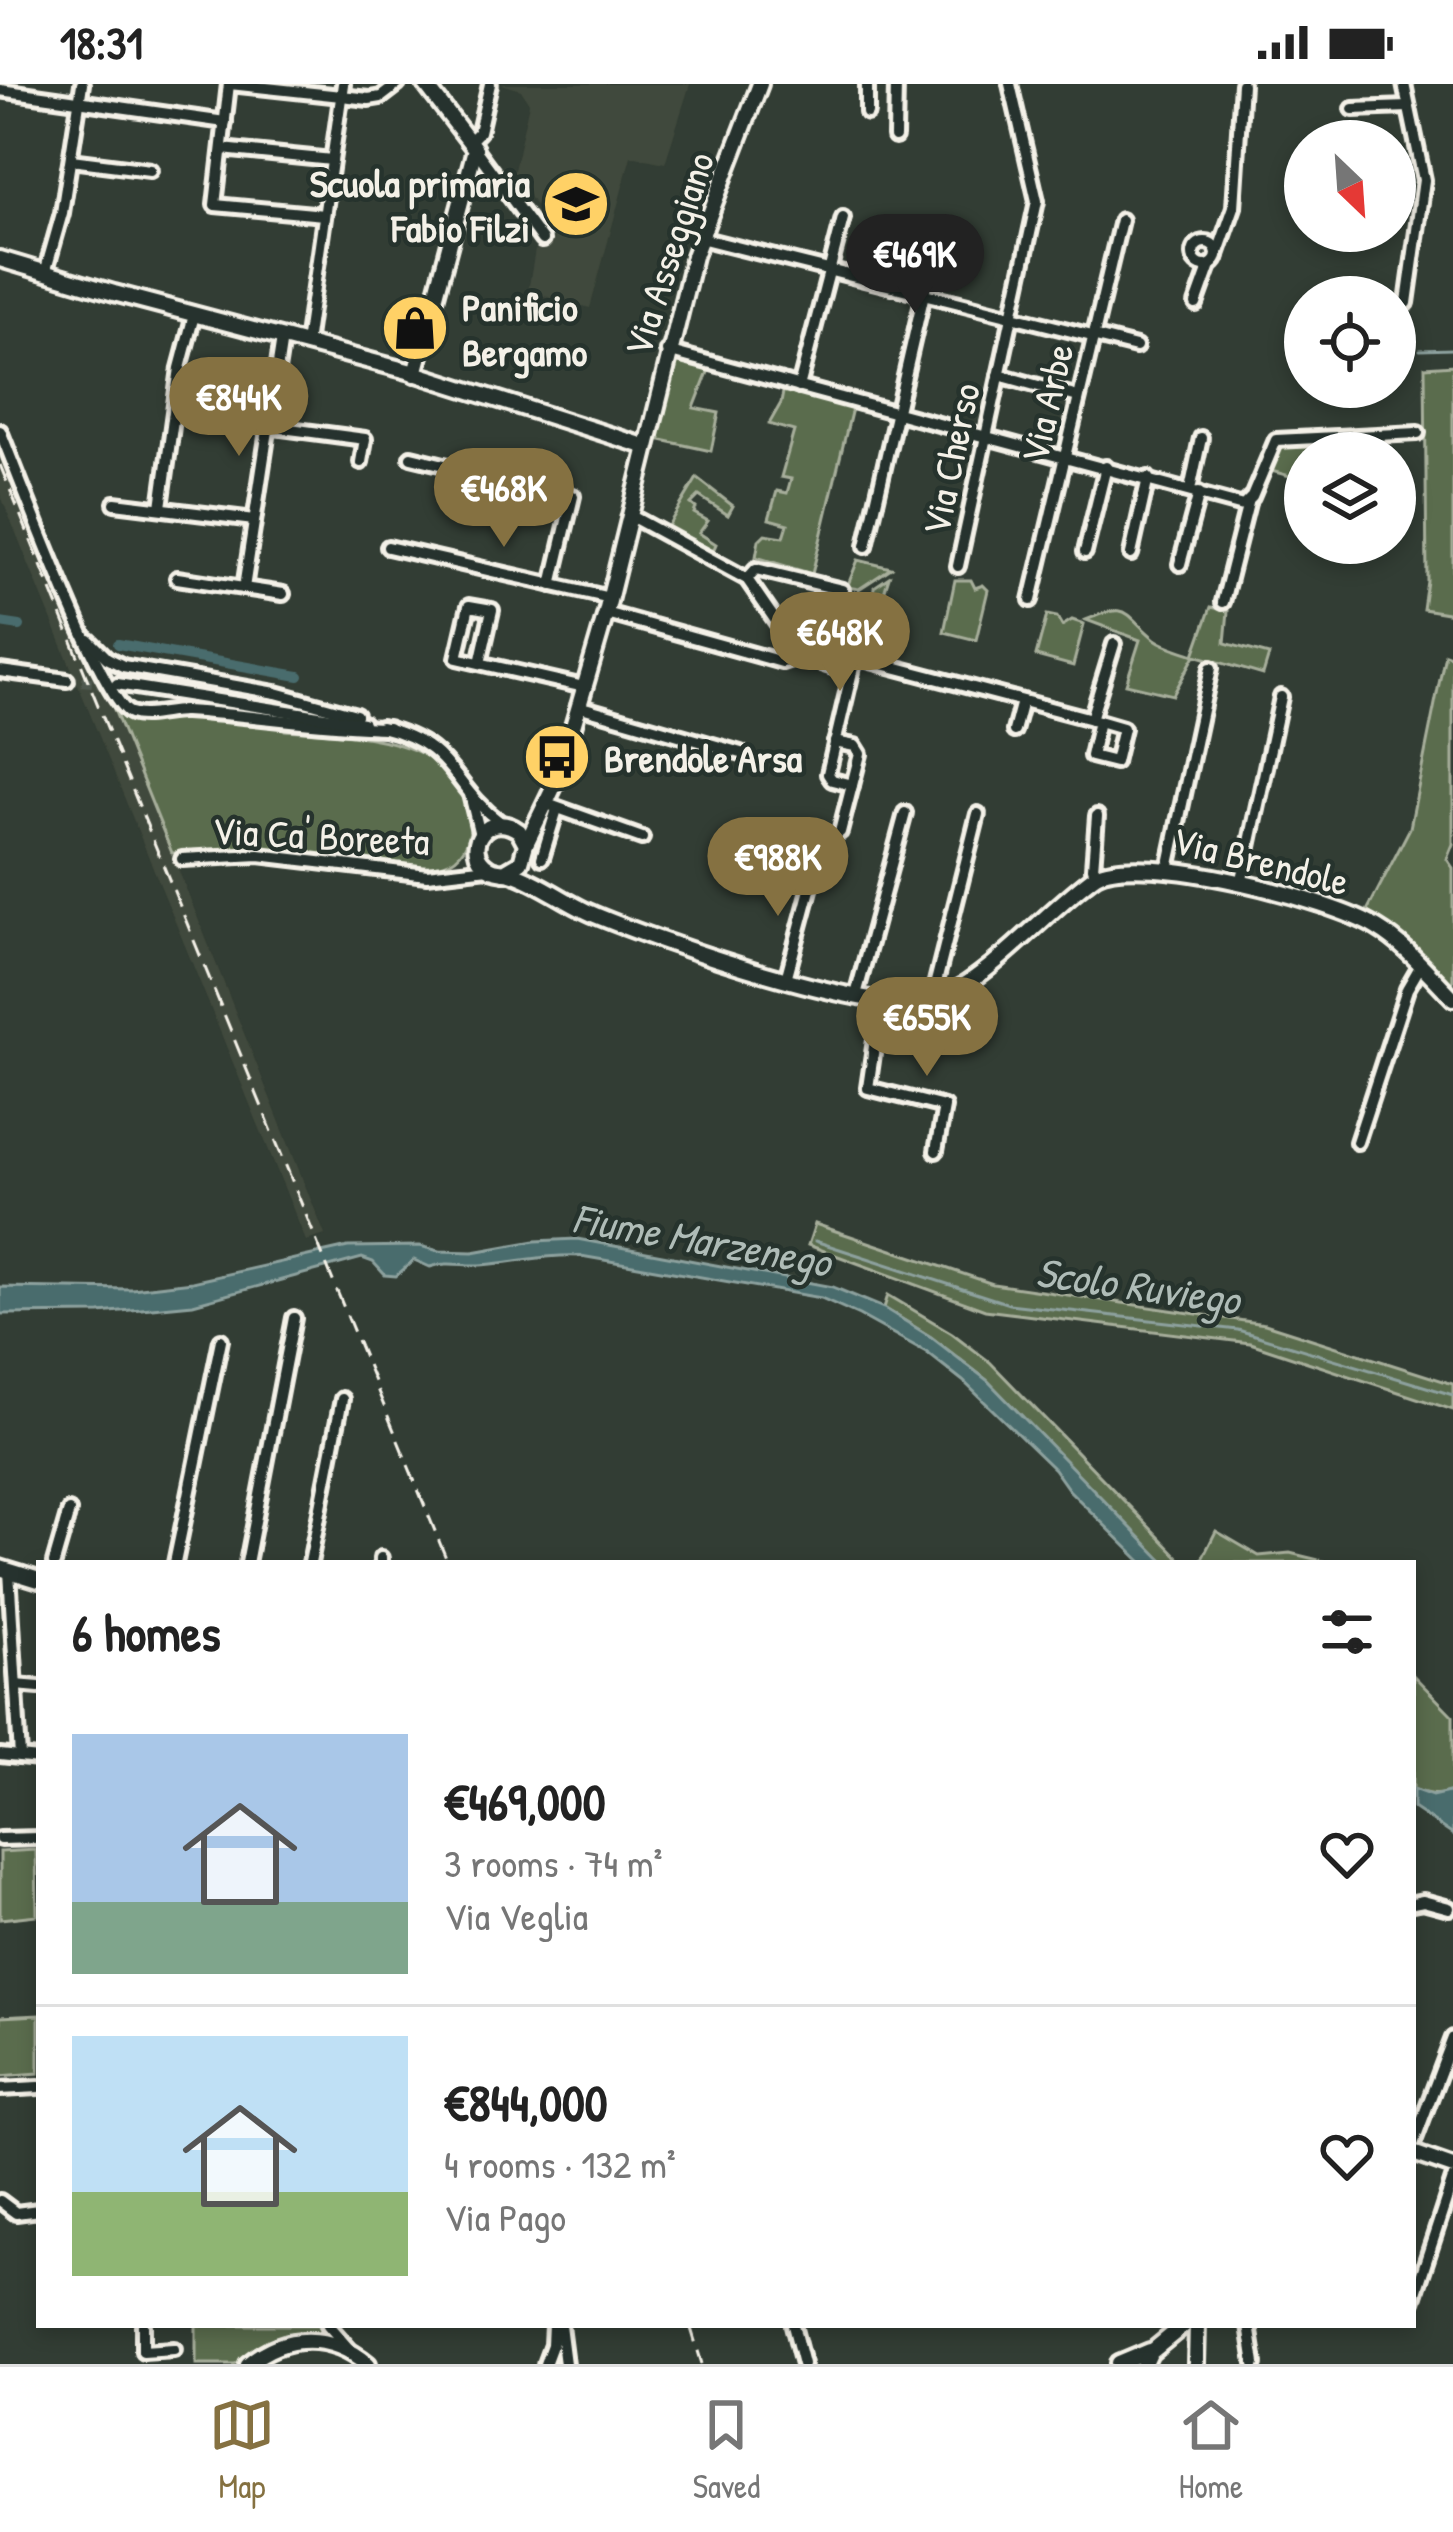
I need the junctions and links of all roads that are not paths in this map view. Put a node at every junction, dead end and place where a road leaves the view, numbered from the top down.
1 (82, 84) edge
2 (230, 84) edge
3 (398, 84) edge
4 (425, 84) edge
5 (490, 84) edge
6 (760, 84) edge
7 (868, 84) edge
8 (896, 84) edge
9 (1010, 84) edge
10 (1242, 84) edge
11 (1405, 84) edge
12 (273, 87) edge
13 (0, 90) edge
14 (342, 90) edge
15 (79, 101) junction
16 (1408, 107) junction
17 (1353, 110) dead end
18 (867, 113) dead end
19 (226, 122) junction
20 (896, 137) dead end
21 (472, 146) junction
22 (222, 149) junction
23 (71, 160) junction
24 (332, 160) junction
25 (150, 170) dead end
26 (324, 215) junction
27 (843, 218) dead end
28 (1120, 220) dead end
29 (1230, 220) junction
30 (939, 228) dead end
31 (700, 238) junction
32 (542, 240) dead end
33 (1206, 243) junction
34 (0, 259) edge
35 (1214, 260) junction
36 (830, 272) junction
37 (45, 273) junction
38 (1411, 276) edge
39 (924, 295) junction
40 (1196, 304) dead end
41 (194, 315) junction
42 (1011, 316) junction
43 (1092, 337) junction
44 (282, 338) junction
45 (306, 344) junction
46 (1136, 346) dead end
47 (667, 351) junction
48 (415, 374) junction
49 (999, 375) junction
50 (799, 387) junction
51 (1078, 397) junction
52 (896, 412) junction
53 (214, 419) dead end
54 (267, 426) junction
55 (0, 431) edge
56 (1418, 433) dead end
57 (986, 436) junction
58 (1201, 438) dead end
59 (644, 446) junction
60 (411, 457) dead end
61 (1064, 457) junction
62 (361, 462) dead end
63 (1106, 467) junction
64 (1148, 478) junction
65 (1194, 491) junction
66 (115, 502) dead end
67 (1248, 503) junction
68 (160, 507) junction
69 (631, 517) junction
70 (254, 520) junction
71 (866, 546) dead end
72 (388, 547) dead end
73 (1085, 552) dead end
74 (1131, 554) dead end
75 (1180, 564) dead end
76 (958, 566) dead end
77 (177, 578) dead end
78 (747, 579) junction
79 (552, 585) junction
80 (244, 588) junction
81 (842, 590) dead end
82 (283, 594) dead end
83 (1031, 600) dead end
84 (1223, 602) dead end
85 (608, 606) junction
86 (83, 633) junction
87 (1114, 644) dead end
88 (800, 656) junction
89 (853, 661) junction
90 (480, 663) junction
91 (1211, 668) dead end
92 (0, 671) edge
93 (67, 680) tunnel mouth
94 (117, 684) tunnel mouth
95 (584, 687) junction
96 (1281, 697) dead end
97 (1022, 701) junction
98 (578, 706) junction
99 (388, 728) junction
100 (1014, 731) dead end
101 (836, 742) junction
102 (741, 753) dead end
103 (852, 785) junction
104 (469, 791) junction
105 (550, 807) junction
106 (905, 813) dead end
107 (978, 814) dead end
108 (1097, 816) dead end
109 (507, 824) junction
110 (840, 832) dead end
111 (642, 838) dead end
112 (478, 840) junction
113 (525, 850) junction
114 (542, 858) dead end
115 (182, 859) dead end
116 (1168, 869) junction
117 (455, 870) junction
118 (496, 870) junction
119 (815, 872) dead end
120 (1096, 874) junction
121 (1241, 884) junction
122 (546, 891) junction
123 (1421, 964) junction
124 (786, 979) junction
125 (856, 995) junction
126 (1453, 998) edge
127 (881, 1000) junction
128 (931, 1002) junction
129 (1357, 1142) dead end
130 (936, 1151) dead end
131 (295, 1318) dead end
132 (221, 1340) dead end
133 (343, 1400) dead end
134 (69, 1510) dead end
135 (55, 1560) edge
136 (176, 1560) edge
137 (248, 1560) edge
138 (311, 1560) edge
139 (4, 1570) edge
140 (36, 1579) edge
141 (16, 1685) junction
142 (36, 1687) edge
143 (0, 1755) edge
144 (20, 1757) junction
145 (36, 1759) edge
146 (36, 1838) edge
147 (0, 1839) edge
148 (1416, 1902) edge
149 (1449, 1908) dead end
150 (1453, 2038) edge
151 (36, 2087) edge
152 (0, 2089) edge
153 (1416, 2140) edge
154 (1416, 2149) edge
155 (1453, 2167) edge
156 (1453, 2179) edge
157 (0, 2201) edge
158 (36, 2210) edge
159 (1416, 2291) edge
160 (143, 2328) edge
161 (331, 2328) edge
162 (555, 2328) edge
163 (557, 2328) edge
164 (794, 2328) edge
165 (1181, 2328) edge
166 (1197, 2328) edge
167 (1250, 2328) edge
168 (1160, 2346) junction
169 (174, 2349) dead end
170 (351, 2351) junction
171 (1196, 2363) edge
172 (248, 2364) edge
173 (368, 2364) edge
174 (545, 2364) edge
175 (566, 2364) edge
176 (803, 2364) edge
177 (1119, 2364) edge
178 (1145, 2364) edge
179 (1255, 2364) edge

1 - 15 street
2 - 12 street
2 - 19 street
3 - 14 street
4 - 21 street
5 - 21 street
6 - 31 street, Via Asseggiano
7 - 18 street
8 - 20 street
9 - 42 street, Via Cherso
10 - 29 street
11 - 16 street
12 - 14 street
13 - 15 street
14 - 24 street
15 - 19 street
15 - 23 street
16 - 17 street
16 - 38 street
19 - 22 street
21 - 32 street
21 - 48 street
22 - 24 street
22 - 26 street
23 - 25 street
23 - 37 street
24 - 26 street
26 - 45 street
27 - 36 street
28 - 43 street, Via Arbe
29 - 33 street
29 - 35 street
30 - 39 street
31 - 36 street
31 - 47 street, Via Asseggiano
33 - 35 street
33 - 35 street
34 - 37 street
35 - 40 street
36 - 39 street
36 - 50 street
37 - 41 street
39 - 42 street
39 - 52 street
41 - 44 street
41 - 68 street
42 - 43 street
42 - 49 street, Via Cherso
43 - 46 street
43 - 51 street, Via Arbe
44 - 45 street
44 - 54 street
45 - 48 street
47 - 50 street
47 - 59 street, Via Asseggiano
48 - 59 street
49 - 51 street
49 - 57 street, Via Cherso
50 - 52 street
51 - 61 street, Via Arbe
52 - 57 street
52 - 71 street
53 - 54 street
54 - 62 street
54 - 70 street
55 - 86 street
56 - 67 street
57 - 61 street
57 - 76 street, Via Cherso
58 - 65 street
59 - 69 street
60 - 79 street
61 - 63 street
61 - 83 street, Via Arbe
63 - 64 street
63 - 73 street
64 - 65 street
64 - 74 street
65 - 67 street
65 - 75 street
66 - 68 street
67 - 84 street
68 - 70 street
69 - 78 street
69 - 85 street
70 - 80 street
72 - 79 street
77 - 80 street
78 - 81 street
78 - 88 street
79 - 85 street
80 - 82 street
85 - 88 street
85 - 95 street
86 - 99 street
86 - 99 street
87 - 97 street
88 - 89 street
89 - 97 street
89 - 101 street
90 - 90 street
90 - 95 street
91 - 116 street
92 - 93 street
94 - 99 street
95 - 98 street
96 - 121 street
97 - 100 street
98 - 102 street
98 - 105 street
99 - 104 street
101 - 103 street
101 - 103 street
103 - 110 street
104 - 109 street
104 - 112 street
105 - 109 street
105 - 111 street
105 - 113 street
105 - 114 street
106 - 125 street
107 - 128 street
108 - 120 street
109 - 112 street
109 - 113 street
112 - 117 street, Via Ca' Boreeta
112 - 118 street
113 - 118 street
113 - 122 street
115 - 117 street, Via Ca' Boreeta
116 - 120 street, Via Brendole
116 - 121 street, Via Brendole
117 - 118 street, Via Ca' Boreeta
118 - 122 street
119 - 124 street
120 - 128 street
121 - 123 street, Via Brendole
122 - 124 street
123 - 126 street, Via Brendole
123 - 129 street
124 - 125 street
125 - 127 street
127 - 128 street
127 - 130 street
131 - 137 street
132 - 136 street
133 - 138 street
134 - 135 street
139 - 140 street
139 - 141 street
141 - 142 street
141 - 144 street
143 - 144 street
144 - 145 street
146 - 147 street
148 - 149 street
150 - 153 street
151 - 152 street
154 - 155 street
156 - 159 street
157 - 158 street
160 - 169 street
161 - 170 street
162 - 174 street
163 - 175 street
164 - 176 street
165 - 168 street
166 - 171 street
167 - 179 street
168 - 171 street
168 - 177 street
168 - 178 street
170 - 172 street
170 - 173 street

